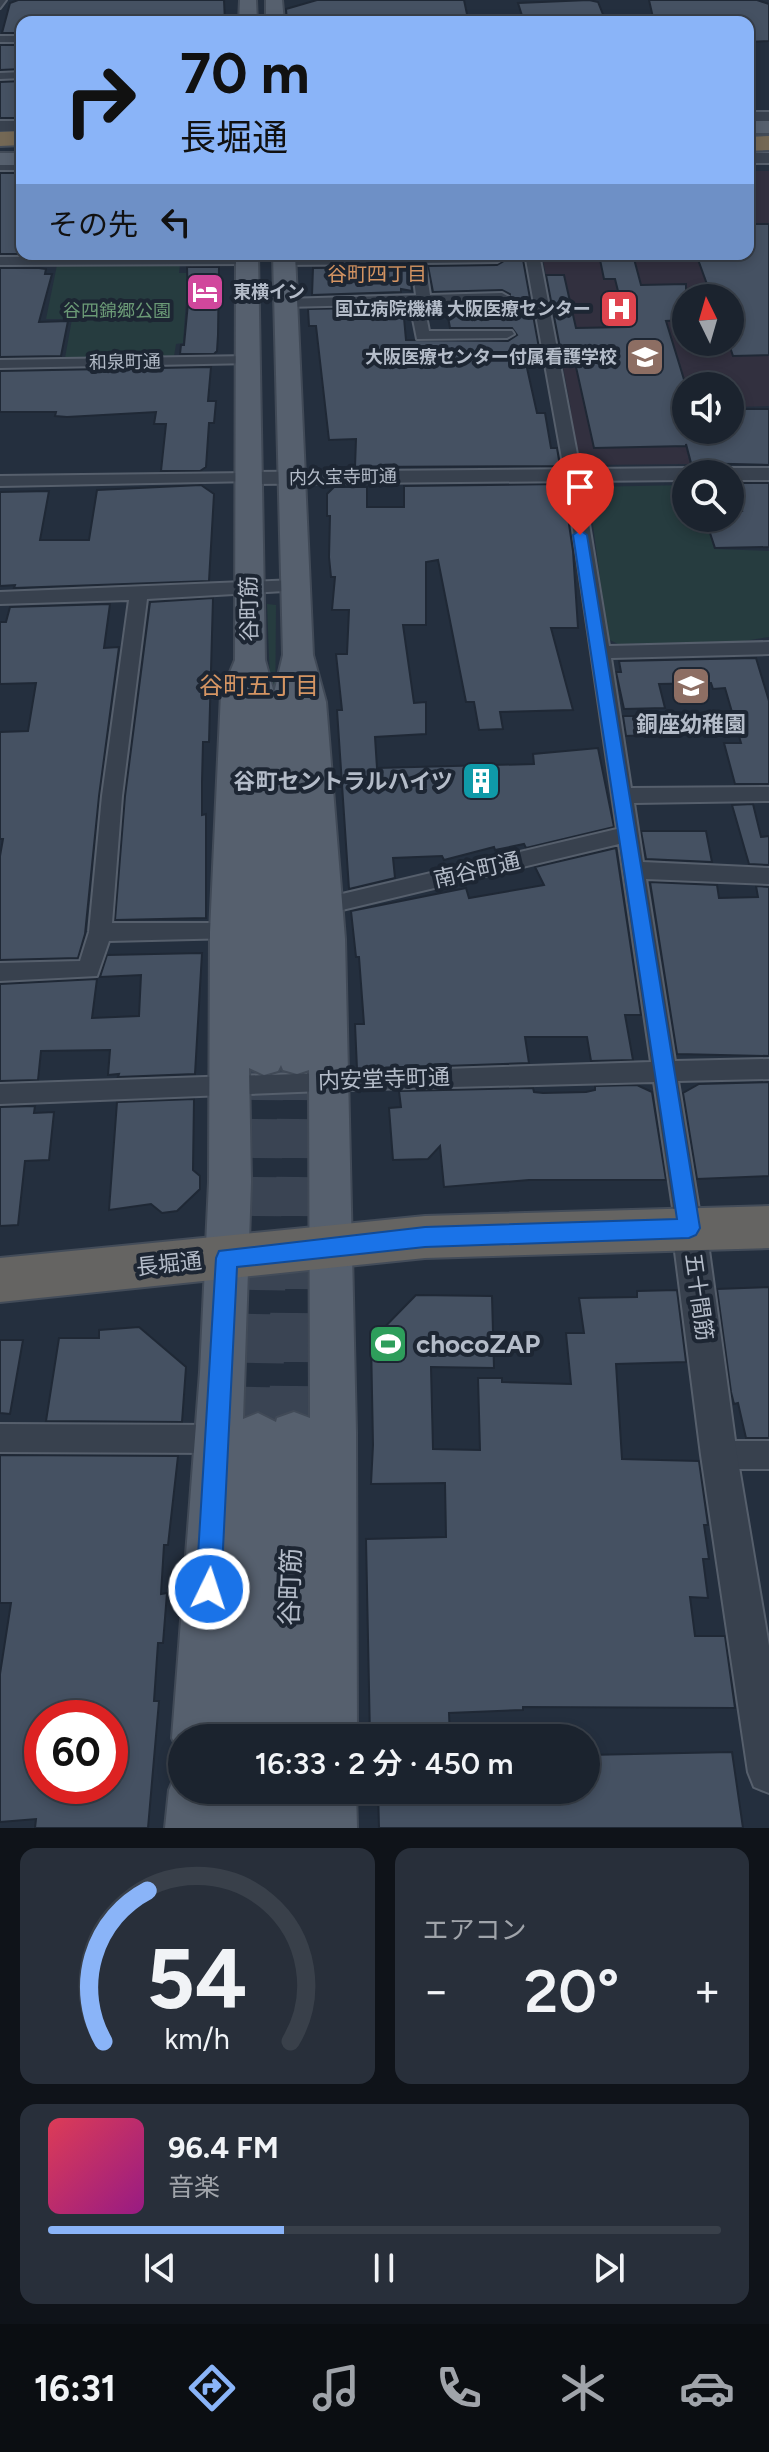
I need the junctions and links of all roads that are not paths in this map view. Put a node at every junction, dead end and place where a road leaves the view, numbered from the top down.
1 (62, 260) edge
2 (247, 260) edge
3 (284, 260) edge
4 (418, 260) edge
5 (533, 260) edge
6 (0, 261) edge
7 (502, 297) dead end
8 (424, 299) junction
9 (285, 303) junction
10 (507, 334) dead end
11 (249, 360) junction
12 (0, 364) edge
13 (672, 474) edge
14 (744, 474) edge
15 (769, 474) edge
16 (573, 475) junction
17 (292, 477) junction
18 (249, 478) junction
19 (0, 481) edge
20 (296, 586) junction
21 (249, 588) junction
22 (139, 594) junction
23 (0, 598) edge
24 (769, 648) edge
25 (598, 652) junction
26 (298, 655) junction
27 (250, 660) junction
28 (769, 794) edge
29 (622, 796) junction
30 (627, 834) junction
31 (632, 870) junction
32 (769, 876) edge
33 (326, 903) junction
34 (100, 932) junction
35 (228, 932) junction
36 (0, 972) edge
37 (296, 1066) junction
38 (769, 1069) edge
39 (664, 1071) junction
40 (229, 1085) junction
41 (0, 1094) edge
42 (769, 1227) edge
43 (689, 1228) junction
44 (329, 1248) junction
45 (227, 1258) junction
46 (0, 1280) edge
47 (257, 1437) junction
48 (0, 1438) edge
49 (719, 1455) junction
50 (769, 1455) edge
51 (202, 1724) edge
52 (244, 1724) edge
53 (285, 1724) edge
54 (330, 1724) edge
55 (769, 1772) edge
56 (195, 1804) edge
57 (239, 1804) edge
58 (284, 1804) edge
59 (329, 1804) edge
60 (193, 1828) edge
61 (238, 1828) edge
62 (283, 1828) edge
63 (329, 1828) edge

1 - 6 street
2 - 11 main road, 谷町筋
3 - 9 main road
4 - 8 street
5 - 16 street, 五十間筋
7 - 8 street
8 - 9 street
8 - 10 street
9 - 17 main road
11 - 12 street, 和泉町通
11 - 18 main road, 谷町筋
13 - 16 street, 内久宝寺町通
14 - 15 street, 内久宝寺町通
16 - 17 street, 内久宝寺町通
16 - 25 street, 五十間筋
17 - 18 street, 内久宝寺町通
17 - 20 main road
18 - 19 street, 内久宝寺町通
18 - 21 main road, 谷町筋
20 - 21 street
20 - 26 main road
21 - 22 street
21 - 27 main road, 谷町筋
22 - 23 street
22 - 34 street
24 - 25 street
25 - 29 street, 五十間筋
26 - 33 main road
26 - 37 main road
27 - 35 main road
27 - 37 main road, 谷町筋
28 - 29 street
29 - 30 street, 五十間筋
30 - 31 street, 五十間筋
30 - 33 street, 南谷町通
31 - 32 street
31 - 39 street, 五十間筋
33 - 37 main road
34 - 35 street
34 - 36 street
35 - 40 main road
37 - 39 street, 内安堂寺町通
37 - 40 street, 内安堂寺町通
37 - 44 main road
38 - 39 street, 内安堂寺町通
39 - 43 street, 五十間筋
40 - 41 street, 内安堂寺町通
40 - 45 main road
42 - 43 highway, 長堀通
43 - 44 highway, 長堀通
43 - 49 street, 五十間筋
44 - 45 highway, 長堀通
44 - 54 main road
45 - 46 highway, 長堀通
45 - 47 main road
47 - 48 street
47 - 51 main road
47 - 52 main road, 谷町筋
47 - 53 main road, 谷町筋
49 - 50 street
49 - 55 street, 五十間筋
56 - 60 main road
57 - 61 main road
58 - 62 main road
59 - 63 main road

